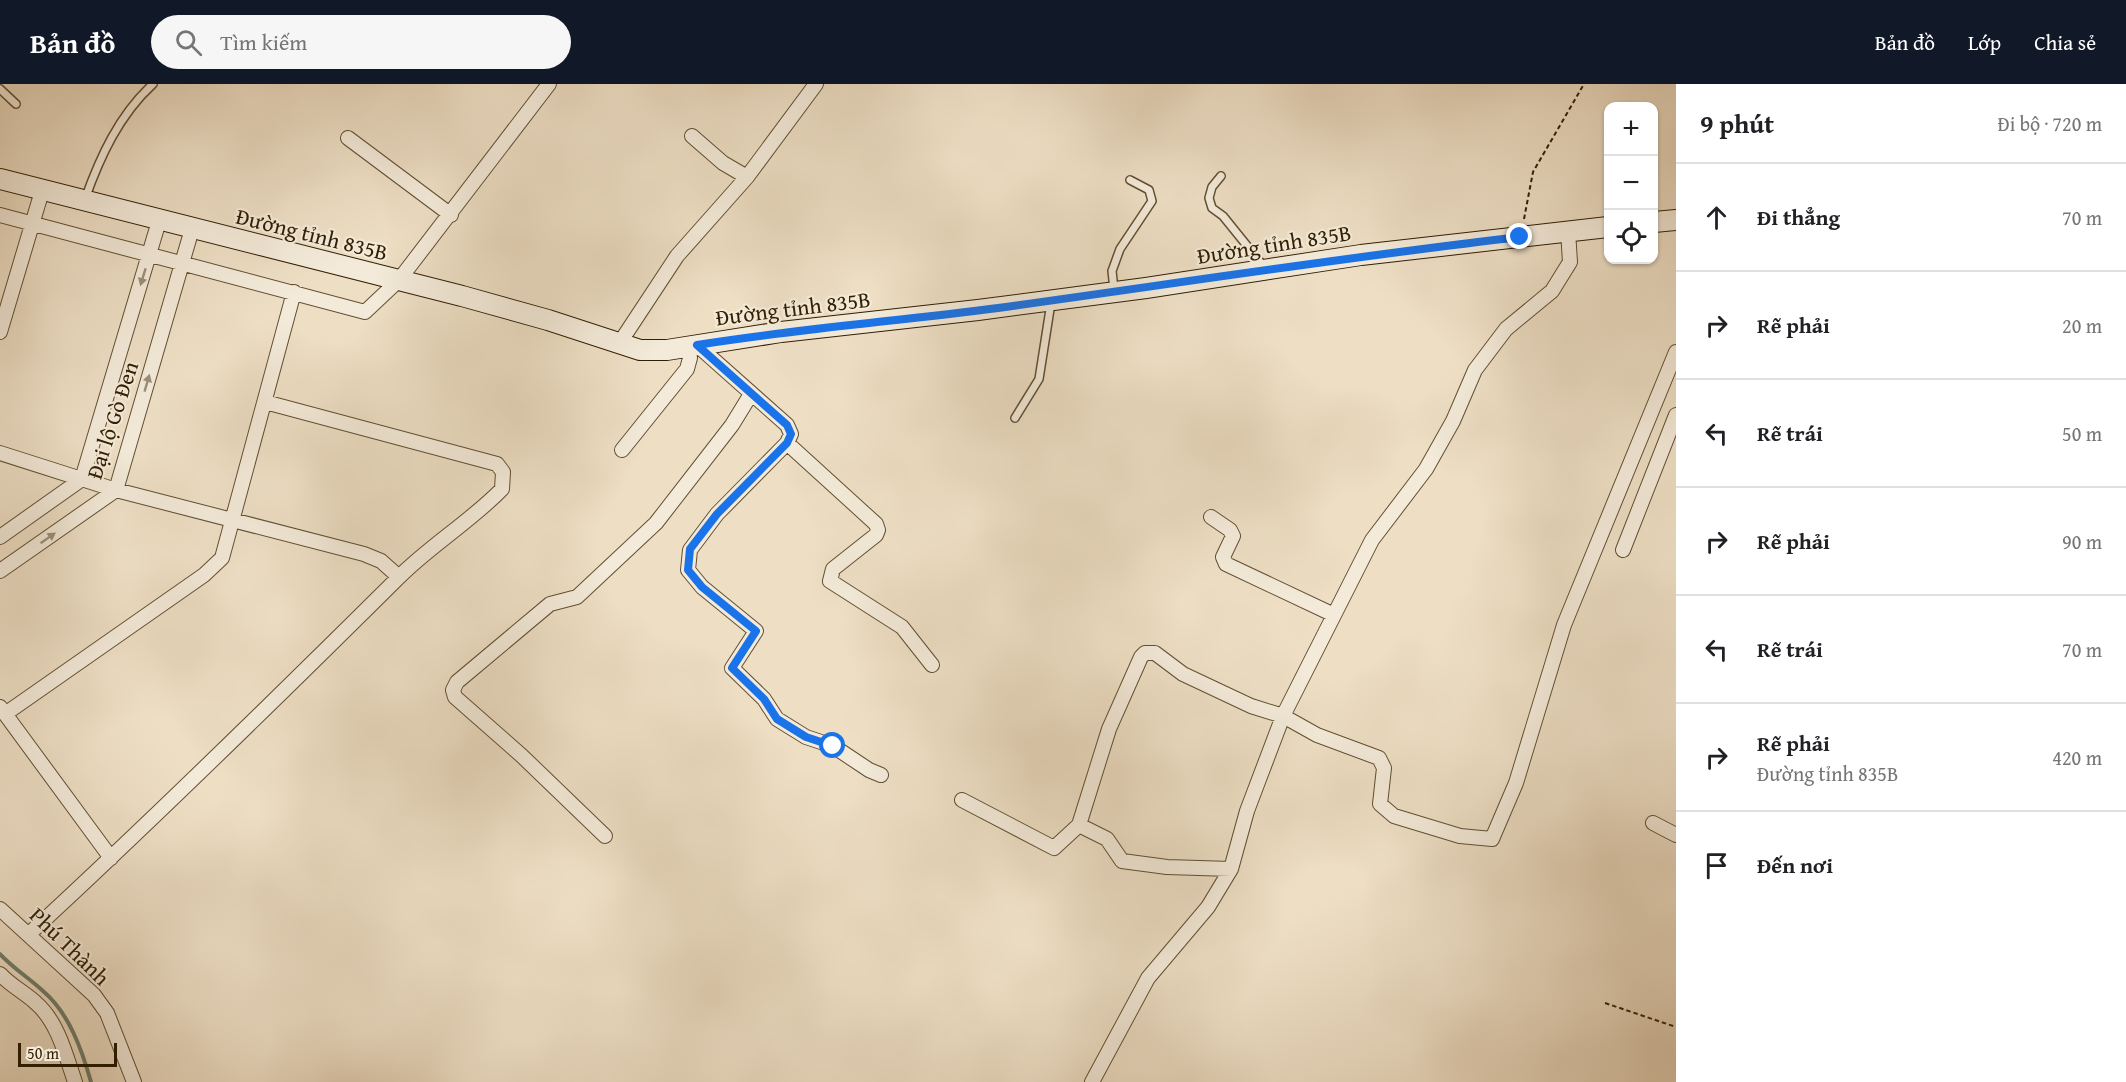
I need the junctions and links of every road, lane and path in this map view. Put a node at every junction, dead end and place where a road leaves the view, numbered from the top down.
1 (153, 84) edge
2 (549, 84) edge
3 (816, 84) edge
4 (1584, 84) edge
5 (0, 89) edge
6 (16, 104) dead end
7 (692, 136) dead end
8 (348, 138) dead end
9 (1221, 176) dead end
10 (747, 177) junction
11 (0, 179) edge
12 (1130, 180) dead end
13 (42, 191) junction
14 (84, 201) junction
15 (0, 215) edge
16 (451, 215) junction
17 (1676, 220) edge
18 (159, 221) junction
19 (1658, 222) edge
20 (32, 224) junction
21 (1604, 227) edge
22 (192, 229) junction
23 (1569, 231) junction
24 (1520, 237) junction
25 (150, 253) junction
26 (182, 261) junction
27 (1267, 270) junction
28 (399, 280) junction
29 (294, 292) junction
30 (1115, 292) junction
31 (1051, 300) junction
32 (1, 328) edge
33 (619, 344) junction
34 (691, 346) junction
35 (1676, 352) edge
36 (751, 394) junction
37 (265, 402) junction
38 (1676, 415) edge
39 (1015, 418) dead end
40 (787, 443) junction
41 (622, 450) dead end
42 (0, 453) edge
43 (82, 479) junction
44 (117, 490) junction
45 (1211, 517) dead end
46 (233, 519) junction
47 (0, 537) edge
48 (1623, 550) dead end
49 (0, 571) edge
50 (399, 577) junction
51 (1332, 614) junction
52 (932, 665) dead end
53 (2, 710) edge
54 (1283, 716) junction
55 (881, 775) dead end
56 (962, 800) dead end
57 (1653, 823) dead end
58 (1079, 825) junction
59 (1676, 835) edge
60 (604, 836) dead end
61 (111, 858) junction
62 (1231, 869) junction
63 (0, 909) edge
64 (29, 934) junction
65 (0, 974) edge
66 (1605, 1003) dead end
67 (1676, 1028) edge
68 (75, 1082) edge
69 (134, 1082) edge
70 (1092, 1082) edge

1 - 14 lane
2 - 16 street
3 - 10 street
4 - 24 path
5 - 6 lane
7 - 10 street
8 - 16 street
9 - 27 lane
10 - 33 street
11 - 13 main road, Đường tỉnh 835B
12 - 30 lane
13 - 14 main road, Đường tỉnh 835B
13 - 20 street
14 - 18 main road, Đường tỉnh 835B
15 - 20 street
16 - 28 street
17 - 19 main road
18 - 22 main road, Đường tỉnh 835B
18 - 25 street, Đại lộ Gò Đen
20 - 25 street
20 - 32 street
21 - 23 main road, Đường tỉnh 835B
22 - 26 street, Đại lộ Gò Đen
22 - 28 main road, Đường tỉnh 835B
23 - 24 main road, Đường tỉnh 835B
23 - 51 street
24 - 27 main road, Đường tỉnh 835B
25 - 26 street
25 -> 43 street, Đại lộ Gò Đen
26 - 29 street
44 -> 26 street, Đại lộ Gò Đen
27 - 30 main road, Đường tỉnh 835B
28 - 29 street
28 - 33 main road, Đường tỉnh 835B
29 - 37 street
30 - 31 main road, Đường tỉnh 835B
31 - 34 main road, Đường tỉnh 835B
31 - 39 lane
33 - 34 main road, Đường tỉnh 835B
34 - 36 street
34 - 41 street
35 - 54 street
36 - 40 street
36 - 60 street
37 - 46 street
37 - 50 street
38 - 48 street
40 - 52 street
40 - 55 street
42 - 43 street
43 - 44 street
43 - 47 street, Đại lộ Gò Đen
44 - 46 street
49 -> 44 street, Đại lộ Gò Đen
45 - 51 street
46 - 50 street
46 - 53 street
50 - 61 street
51 - 54 street
53 - 61 street
54 - 58 street
54 - 62 street
56 - 58 street
57 - 59 street
58 - 62 street
61 - 64 street
62 - 70 street
63 - 64 street, Phú Thành
64 - 69 street, Phú Thành
65 - 68 street
66 - 67 path

